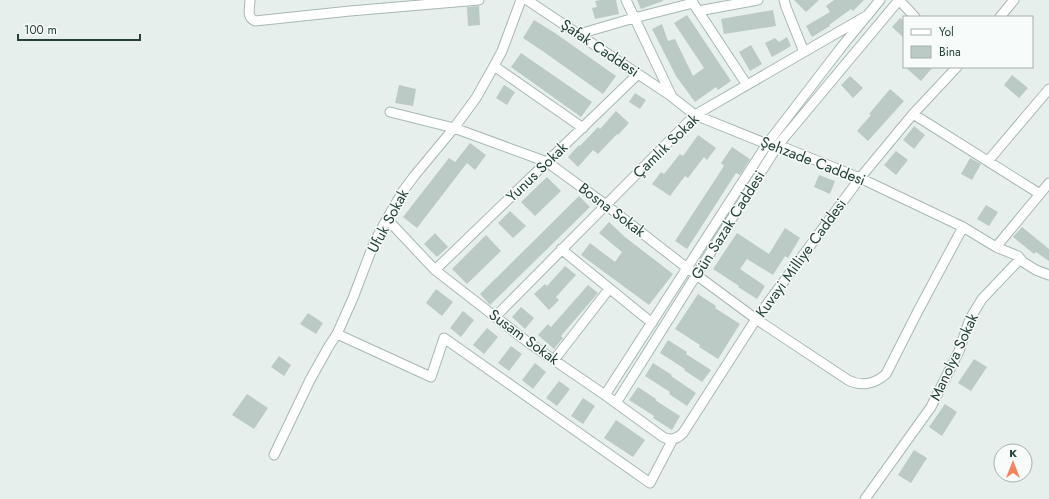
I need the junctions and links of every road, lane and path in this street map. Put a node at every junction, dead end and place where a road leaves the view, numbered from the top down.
1 (250, 0) edge
2 (479, 0) edge
3 (521, 0) edge
4 (527, 0) edge
5 (626, 0) edge
6 (758, 0) edge
7 (784, 0) edge
8 (880, 0) edge
9 (899, 0) edge
10 (1014, 0) edge
11 (694, 5) edge
12 (868, 15) junction
13 (914, 16) edge
14 (1001, 16) edge
15 (634, 18) junction
16 (579, 34) junction
17 (804, 52) junction
18 (494, 66) junction
19 (956, 68) edge
20 (638, 74) junction
21 (747, 85) junction
22 (1049, 89) edge
23 (672, 97) junction
24 (390, 112) dead end
25 (913, 114) junction
26 (695, 115) junction
27 (454, 128) junction
28 (582, 128) junction
29 (767, 144) junction
30 (778, 145) junction
31 (547, 162) junction
32 (988, 162) junction
33 (860, 178) junction
34 (1049, 183) edge
35 (1040, 194) junction
36 (606, 205) junction
37 (387, 218) junction
38 (963, 227) junction
39 (996, 247) junction
40 (561, 249) junction
41 (1020, 258) junction
42 (687, 268) junction
43 (435, 270) junction
44 (697, 275) junction
45 (1049, 275) edge
46 (609, 289) junction
47 (495, 316) junction
48 (756, 319) junction
49 (652, 323) junction
50 (337, 334) junction
51 (554, 360) junction
52 (605, 395) junction
53 (616, 403) junction
54 (673, 439) junction
55 (274, 455) dead end
56 (865, 499) edge

1 - 2 street
3 - 18 street, Ufuk Sokak
4 - 16 street, Şafak Caddesi
5 - 15 street, Şehzade Caddesi
6 - 11 street
7 - 17 street
8 - 12 street, Gün Sazak Caddesi
9 - 13 street
9 - 30 street, Gün Sazak Caddesi
10 - 14 street
11 - 15 street
11 - 21 street
12 - 17 street, Çamlık Sokak
12 - 29 street, Gün Sazak Caddesi
15 - 16 street
15 - 23 street, Şehzade Caddesi
16 - 20 street, Şafak Caddesi
17 - 21 street, Çamlık Sokak
18 - 27 street, Ufuk Sokak
18 - 28 street
19 - 25 street, Kuvayi Milliye Caddesi
20 - 23 street, Şafak Caddesi
20 - 28 street, Yunus Sokak
21 - 26 street, Çamlık Sokak
22 - 32 street
23 - 26 street, Şehzade Caddesi
24 - 27 street, Bosna Sokak
25 - 32 street
25 - 33 street, Kuvayi Milliye Caddesi
26 - 29 street, Şehzade Caddesi
26 - 36 street, Çamlık Sokak
27 - 31 street, Bosna Sokak
27 - 37 street, Ufuk Sokak
28 - 31 street, Yunus Sokak
29 - 30 street, Şehzade Caddesi
29 - 42 street, Gün Sazak Caddesi
30 - 33 street, Şehzade Caddesi
30 - 44 street, Gün Sazak Caddesi
31 - 36 street, Bosna Sokak
31 - 43 street, Yunus Sokak
32 - 35 street
33 - 38 street, Şehzade Caddesi
33 - 48 street, Kuvayi Milliye Caddesi
34 - 35 street
35 - 39 street
36 - 40 street, Çamlık Sokak
36 - 42 street, Bosna Sokak
37 - 43 street, Susam Sokak
37 - 50 street, Ufuk Sokak
38 - 39 street, Şehzade Caddesi
38 - 48 street, Bosna Sokak
39 - 41 street, Şehzade Caddesi
40 - 46 street
40 - 47 street, Çamlık Sokak
41 - 45 street, Şehzade Caddesi
41 - 56 street, Manolya Sokak
42 - 44 street, Bosna Sokak
42 - 49 street, Gün Sazak Caddesi
43 - 47 street, Susam Sokak
44 - 48 street, Bosna Sokak
44 - 53 street, Gün Sazak Caddesi
46 - 49 street
46 - 51 street
47 - 51 street, Susam Sokak
48 - 54 street, Kuvayi Milliye Caddesi
49 - 52 street, Gün Sazak Caddesi
50 - 54 street
50 - 55 street, Ufuk Sokak
51 - 52 street, Susam Sokak
52 - 53 street, Susam Sokak
53 - 54 street, Susam Sokak

